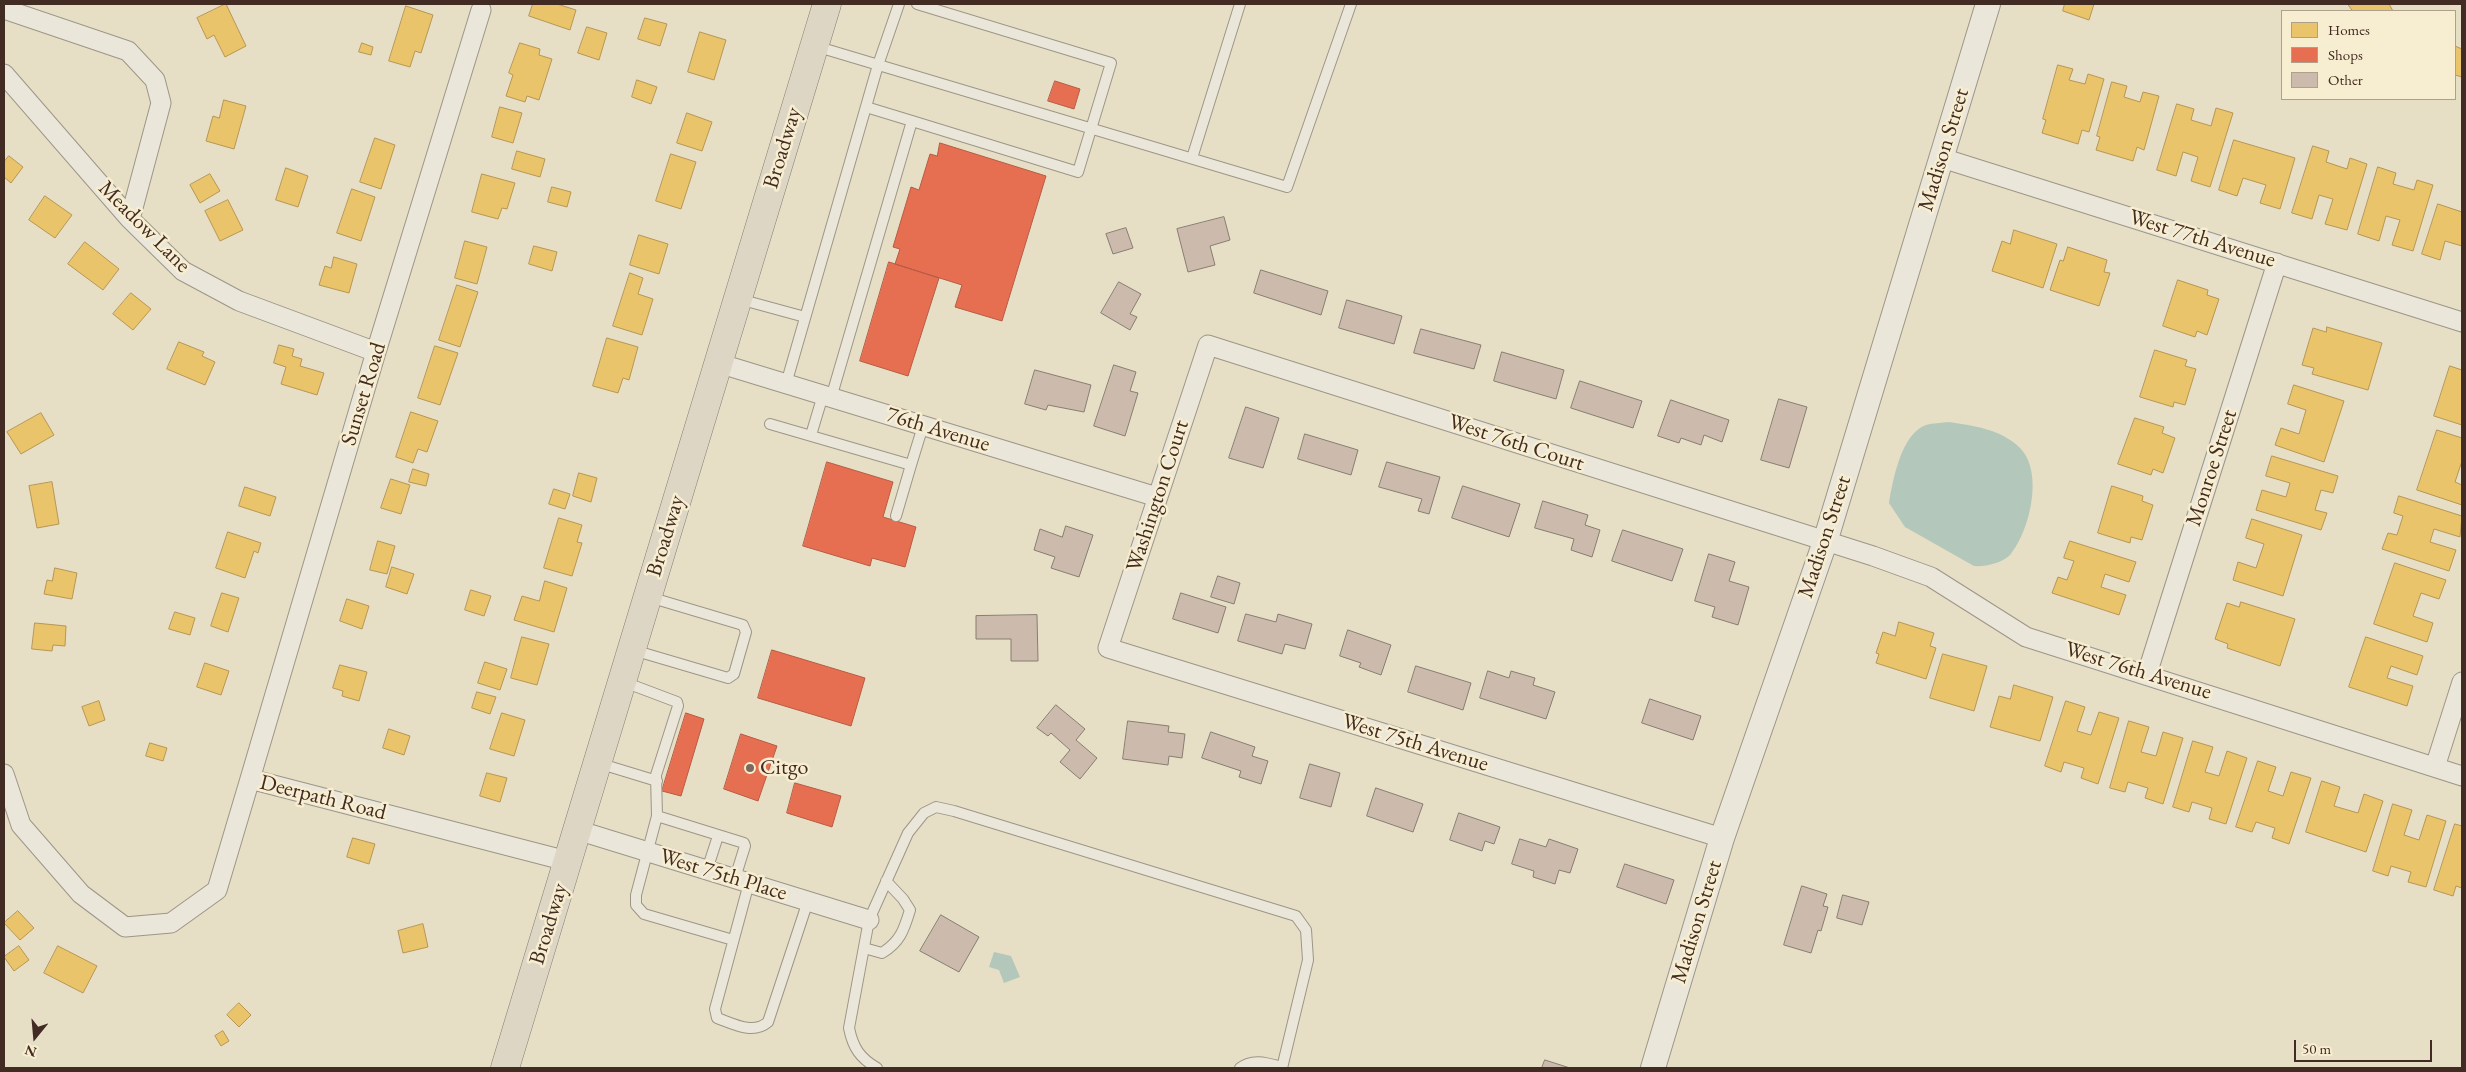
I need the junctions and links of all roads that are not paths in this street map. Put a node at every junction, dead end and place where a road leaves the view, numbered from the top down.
1 (827, 4) edge
2 (899, 4) edge
3 (917, 4) edge
4 (1240, 4) edge
5 (1351, 4) edge
6 (1988, 4) edge
7 (4, 9) edge
8 (481, 10) dead end
9 (814, 46) junction
10 (878, 65) junction
11 (4, 74) edge
12 (866, 107) junction
13 (912, 121) junction
14 (1092, 128) junction
15 (1192, 158) junction
16 (1942, 158) junction
17 (130, 219) junction
18 (2277, 263) junction
19 (738, 298) junction
20 (805, 317) junction
21 (2462, 322) edge
22 (1208, 345) joint
23 (376, 352) junction
24 (718, 363) junction
25 (786, 384) junction
26 (827, 396) junction
27 (770, 424) dead end
28 (923, 426) junction
29 (811, 436) junction
30 (911, 466) junction
31 (1157, 497) junction
32 (896, 516) dead end
33 (1825, 542) junction
34 (648, 597) junction
35 (1108, 648) joint
36 (632, 649) junction
37 (2147, 674) junction
38 (622, 682) junction
39 (2462, 682) edge
40 (597, 762) junction
41 (2435, 767) junction
42 (4, 774) edge
43 (2462, 776) edge
44 (250, 779) junction
45 (656, 781) junction
46 (657, 816) junction
47 (577, 830) junction
48 (718, 836) junction
49 (1722, 838) junction
50 (648, 852) junction
51 (567, 861) junction
52 (707, 870) junction
53 (742, 881) junction
54 (886, 881) junction
55 (808, 901) junction
56 (869, 920) junction
57 (733, 940) junction
58 (864, 948) junction
59 (1282, 1067) edge
60 (505, 1068) edge
61 (876, 1068) edge
62 (1240, 1068) edge
63 (1653, 1068) edge

1 - 9 main road, Broadway
2 - 10 lane
3 - 14 lane
4 - 15 lane
5 - 15 lane
6 - 16 street, Madison Street
7 - 17 street
8 - 23 street, Sunset Road
9 - 10 lane
9 - 19 main road, Broadway
10 - 12 lane
10 - 14 lane
11 - 17 street, Meadow Lane
12 - 13 lane
12 - 20 lane
13 - 14 lane
13 - 26 lane
14 - 15 lane
16 - 18 street, West 77th Avenue
16 - 33 street, Madison Street
17 - 23 street, Meadow Lane
18 - 21 street, West 77th Avenue
18 - 37 street, Monroe Street
19 - 20 lane
19 - 24 main road, Broadway
20 - 25 lane
22 - 31 street, Washington Court
22 - 33 street, West 76th Court
23 - 44 street, Sunset Road
24 - 25 street, 76th Avenue
24 - 34 main road, Broadway
25 - 26 street, 76th Avenue
26 - 28 street, 76th Avenue
26 - 29 lane
27 - 29 lane
28 - 30 lane
28 - 31 street, 76th Avenue
29 - 30 lane
30 - 32 lane
31 - 35 street, Washington Court
33 - 37 street, West 76th Avenue
33 - 49 street, Madison Street
34 - 36 main road, Broadway
34 - 36 lane
35 - 49 street, West 75th Avenue
36 - 38 main road, Broadway
37 - 41 street, West 76th Avenue
38 - 40 main road, Broadway
38 - 45 lane
39 - 41 street
40 - 45 lane
40 - 47 main road, Broadway
41 - 43 street, West 76th Avenue
42 - 44 street, Deerpath Road
44 - 51 street, Deerpath Road
45 - 46 lane
46 - 48 lane
46 - 50 lane
47 - 50 street, West 75th Place
47 - 51 main road, Broadway
48 - 52 lane
48 - 53 lane
49 - 63 street, Madison Street
50 - 52 street, West 75th Place
50 - 57 lane
51 - 60 main road, Broadway
52 - 53 street, West 75th Place
53 - 55 street, West 75th Place
53 - 57 lane
54 - 56 lane
54 - 58 lane
54 - 59 lane
55 - 56 street, West 75th Place
55 - 57 lane
56 - 58 lane
58 - 61 lane
59 - 62 lane

